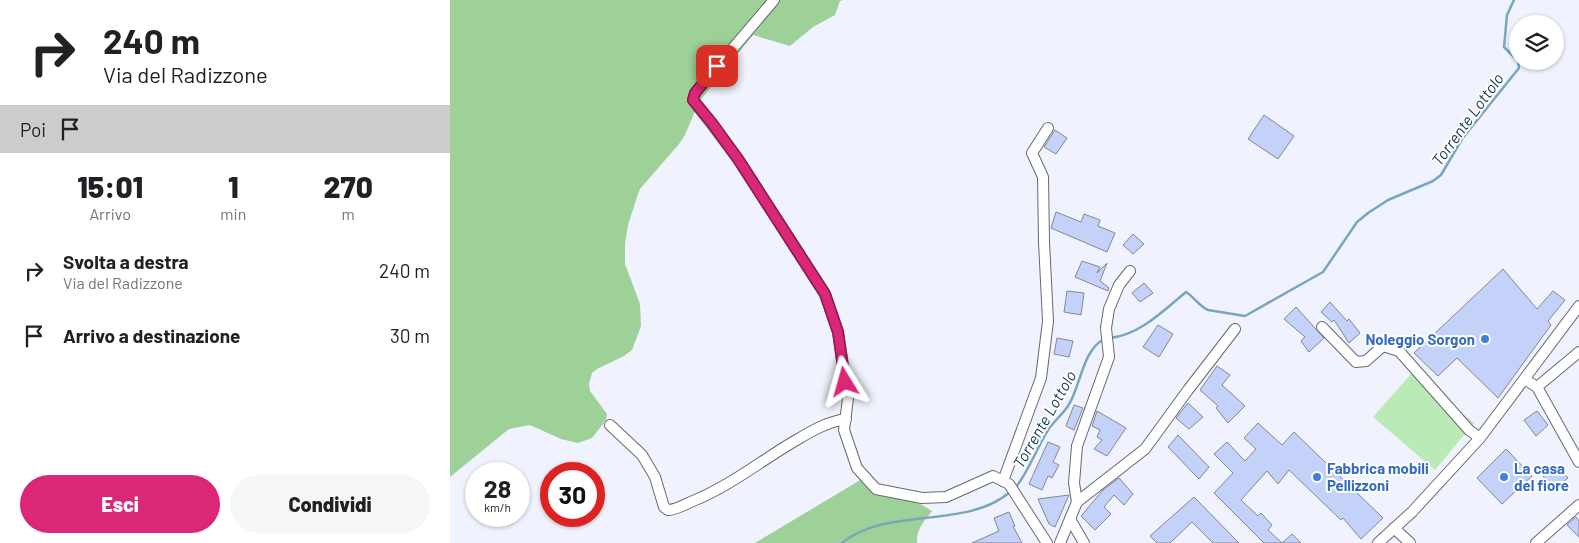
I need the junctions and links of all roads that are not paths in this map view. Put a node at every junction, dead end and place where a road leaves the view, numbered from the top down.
1 (774, 0) edge
2 (1048, 128) dead end
3 (1130, 270) dead end
4 (1579, 306) edge
5 (1322, 327) dead end
6 (1235, 329) dead end
7 (1579, 352) edge
8 (1526, 380) junction
9 (1537, 387) junction
10 (846, 419) junction
11 (610, 425) dead end
12 (1484, 434) junction
13 (1579, 462) edge
14 (1006, 482) junction
15 (1077, 502) junction
16 (1579, 505) edge
17 (1070, 519) junction
18 (1394, 528) junction
19 (1047, 543) edge
20 (1060, 543) edge
21 (1084, 543) edge
22 (1378, 543) edge
23 (1410, 543) edge
24 (1536, 543) edge

1 - 10 street
2 - 14 street
3 - 15 street
4 - 8 street
5 - 12 street
6 - 15 street
7 - 9 street
8 - 9 street
8 - 12 street
9 - 13 street
10 - 11 street
10 - 14 street
12 - 18 street
14 - 19 street
15 - 17 street
16 - 24 street
17 - 20 street
17 - 21 street
18 - 22 street
18 - 23 street

